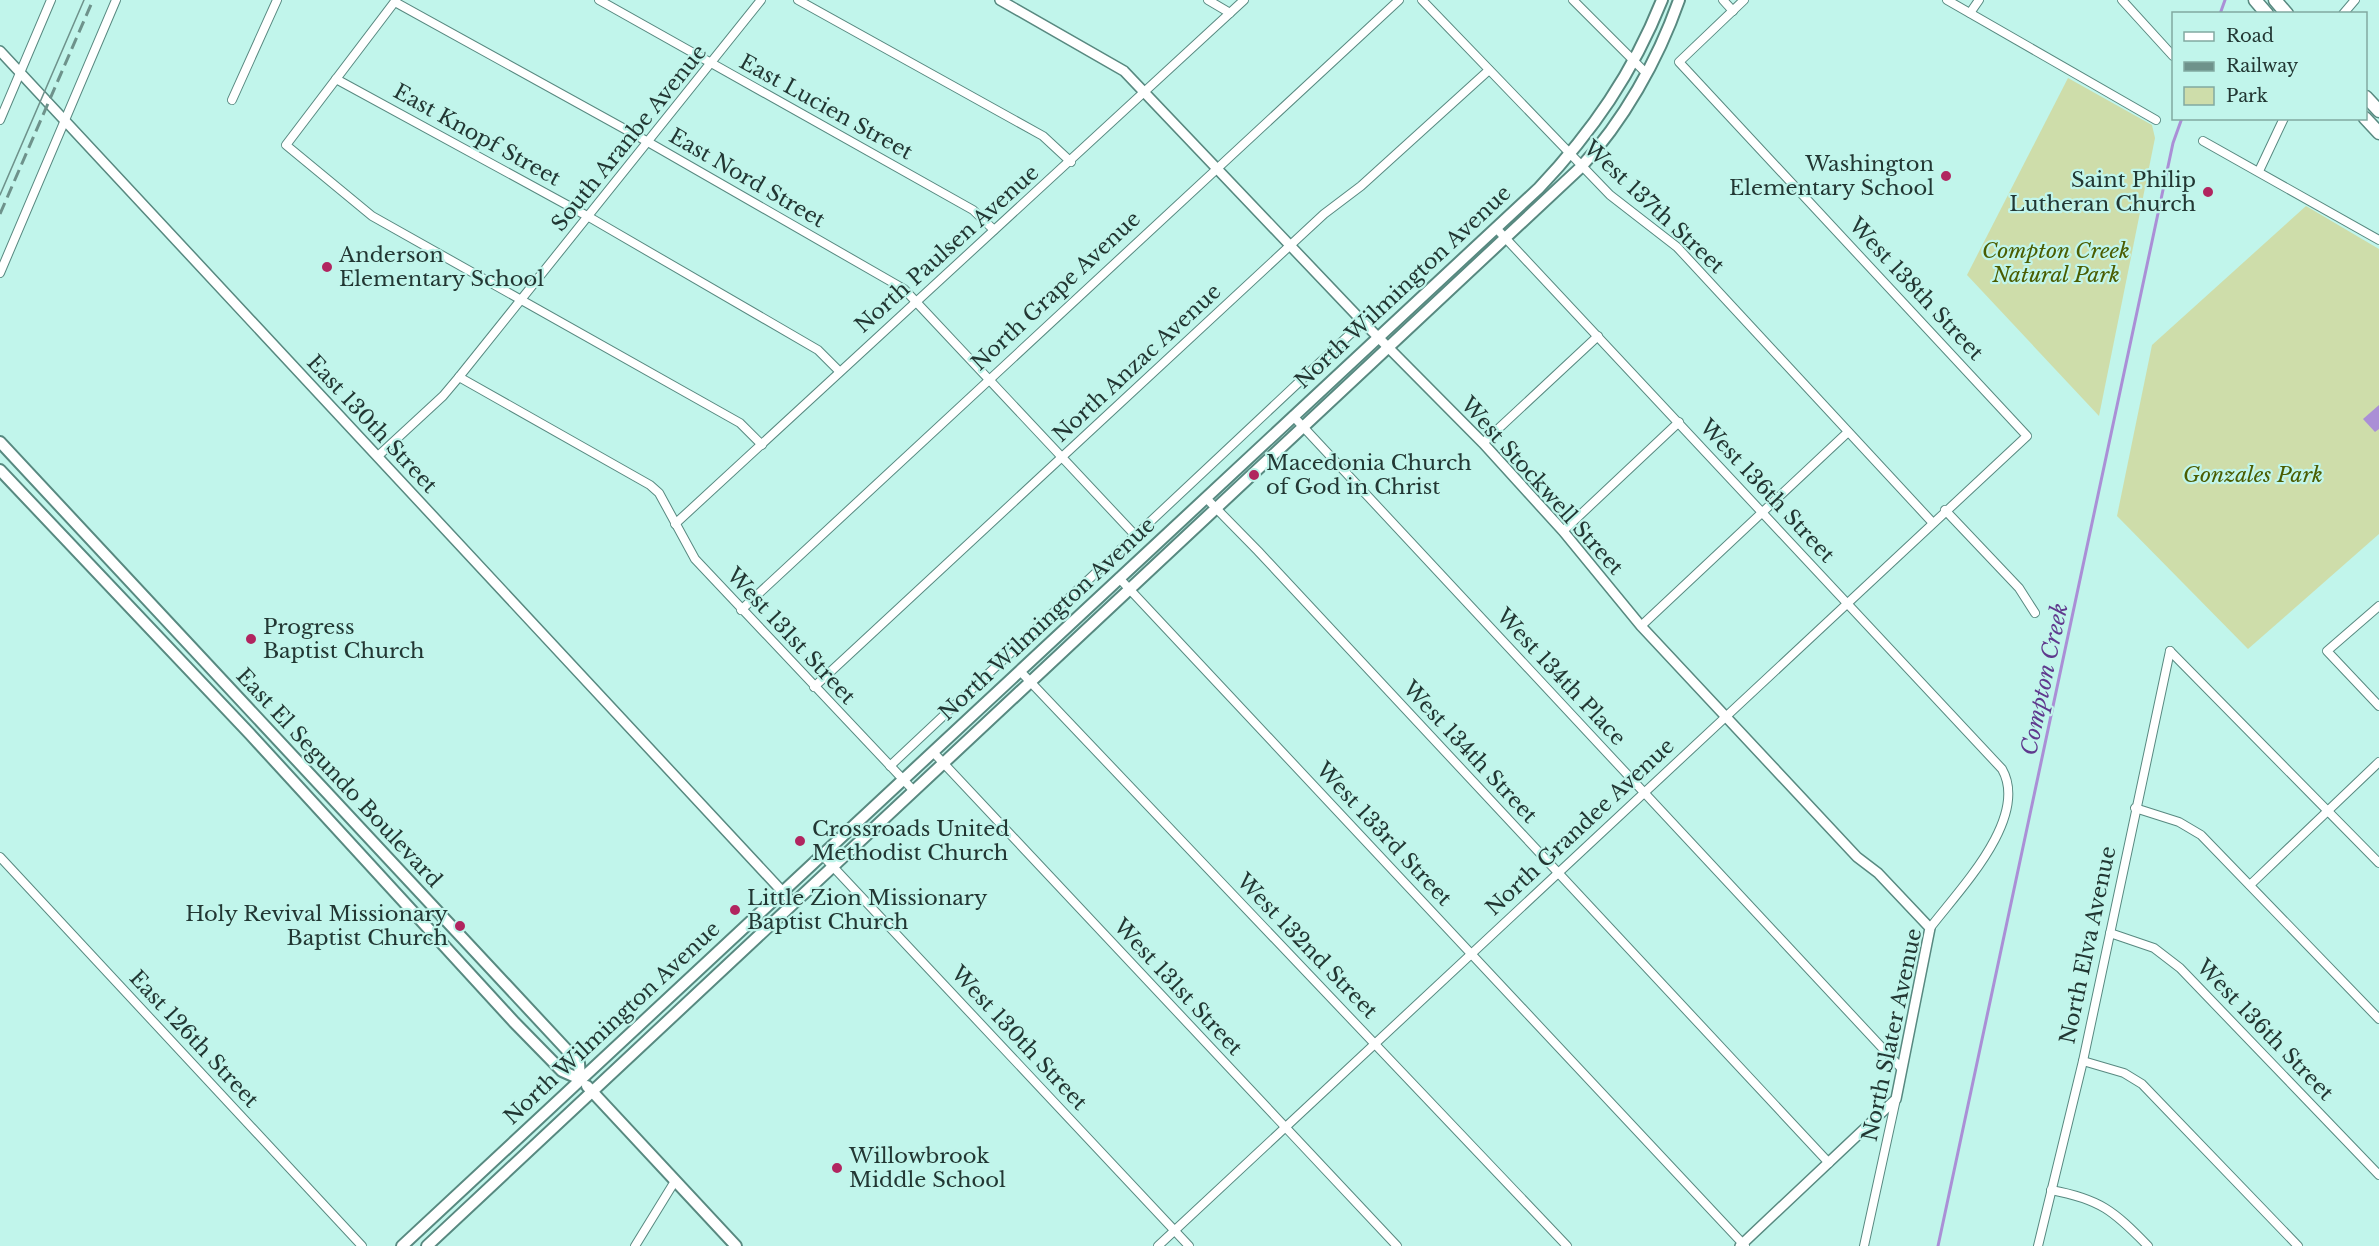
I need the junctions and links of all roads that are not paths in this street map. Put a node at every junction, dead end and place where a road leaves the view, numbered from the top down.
1 (51, 0) edge
2 (116, 0) edge
3 (277, 0) edge
4 (599, 0) edge
5 (761, 0) edge
6 (798, 0) edge
7 (1000, 0) edge
8 (1208, 0) edge
9 (1244, 0) edge
10 (1399, 0) edge
11 (1422, 0) edge
12 (1573, 0) edge
13 (1662, 0) edge
14 (1679, 0) edge
15 (1723, 0) edge
16 (1744, 0) edge
17 (1947, 0) edge
18 (1979, 0) edge
19 (2122, 0) edge
20 (2255, 0) edge
21 (2275, 0) edge
22 (2355, 0) edge
23 (396, 1) edge
24 (1733, 11) junction
25 (2265, 12) edge
26 (2285, 12) edge
27 (2345, 12) edge
28 (1230, 13) junction
29 (1970, 13) junction
30 (0, 51) edge
31 (2172, 55) edge
32 (1634, 63) junction
33 (712, 65) junction
34 (1489, 70) junction
35 (20, 73) junction
36 (1646, 73) junction
37 (336, 79) junction
38 (1145, 93) junction
39 (2367, 98) edge
40 (232, 100) dead end
41 (2379, 111) edge
42 (0, 120) edge
43 (2156, 120) dead end
44 (2283, 120) edge
45 (2367, 120) edge
46 (65, 121) junction
47 (2379, 133) edge
48 (2203, 141) dead end
49 (648, 142) junction
50 (1570, 154) junction
51 (1071, 162) junction
52 (1582, 166) junction
53 (1216, 167) junction
54 (2259, 171) junction
55 (589, 217) junction
56 (1496, 228) junction
57 (994, 230) junction
58 (1507, 239) junction
59 (2379, 240) edge
60 (1291, 245) junction
61 (0, 273) edge
62 (520, 299) junction
63 (916, 302) junction
64 (1363, 322) junction
65 (1378, 336) junction
66 (1598, 336) junction
67 (1390, 347) junction
68 (839, 371) junction
69 (459, 377) junction
70 (988, 378) junction
71 (1293, 416) junction
72 (1679, 422) junction
73 (1304, 428) junction
74 (1848, 432) junction
75 (2027, 436) joint
76 (0, 442) edge
77 (1483, 443) junction
78 (762, 445) junction
79 (378, 456) junction
80 (1062, 456) junction
81 (0, 470) edge
82 (1206, 498) junction
83 (1216, 509) junction
84 (1945, 510) junction
85 (1762, 513) junction
86 (1932, 522) junction
87 (675, 524) junction
88 (1563, 531) junction
89 (1134, 534) junction
90 (1119, 578) junction
91 (1130, 590) junction
92 (1846, 603) junction
93 (2379, 606) edge
94 (741, 610) junction
95 (2035, 613) dead end
96 (1641, 626) junction
97 (1020, 671) junction
98 (1030, 682) junction
99 (814, 687) junction
100 (2379, 706) edge
101 (1725, 716) junction
102 (933, 752) junction
103 (2379, 762) edge
104 (943, 763) junction
105 (890, 766) junction
106 (903, 780) junction
107 (2008, 780) joint
108 (914, 791) junction
109 (1643, 792) junction
110 (2135, 808) junction
111 (2329, 811) junction
112 (822, 855) junction
113 (0, 857) edge
114 (2379, 863) edge
115 (832, 866) junction
116 (1557, 873) junction
117 (2250, 885) junction
118 (783, 891) junction
119 (794, 903) junction
120 (1930, 928) junction
121 (2110, 933) junction
122 (1472, 953) junction
123 (2379, 1020) edge
124 (1374, 1043) junction
125 (2083, 1061) junction
126 (1901, 1068) junction
127 (580, 1079) junction
128 (592, 1089) junction
129 (1896, 1099) junction
130 (1286, 1127) junction
131 (1829, 1163) junction
132 (2379, 1175) edge
133 (675, 1181) junction
134 (2051, 1190) junction
135 (1175, 1231) junction
136 (1743, 1245) edge
137 (362, 1246) edge
138 (402, 1246) edge
139 (427, 1246) edge
140 (635, 1246) edge
141 (736, 1246) edge
142 (1158, 1246) edge
143 (1189, 1246) edge
144 (1397, 1246) edge
145 (1567, 1246) edge
146 (1864, 1246) edge
147 (2038, 1246) edge
148 (2148, 1246) edge
149 (2298, 1246) edge

1 - 35 street
2 - 46 street
3 - 40 street
4 - 33 street, East Lucien Street
5 - 33 street, South Aranbe Avenue
6 - 51 street
7 - 38 street, West Stockwell Street
8 - 28 street
9 - 28 street, North Paulsen Avenue
10 - 53 street, North Grape Avenue
11 - 34 street, West 137th Street
12 - 32 street
13 - 32 main road, North Wilmington Avenue
14 - 36 main road, North Wilmington Avenue
15 - 24 street
16 - 24 street
17 - 29 street
18 - 29 street
19 - 31 street
20 - 25 main road
21 - 26 main road
22 - 27 street
23 - 37 street
23 - 49 street, East Nord Street
24 - 75 street, West 138th Street
28 - 38 street, North Paulsen Avenue
29 - 43 street
30 - 35 street, East 130th Street
32 - 36 street
32 - 50 main road, North Wilmington Avenue
33 - 49 street, South Aranbe Avenue
33 - 57 street, East Lucien Street
34 - 50 street, West 137th Street
34 - 60 street, North Anzac Avenue
35 - 42 street
35 - 46 street, East 130th Street
36 - 52 main road, North Wilmington Avenue
37 - 55 street, East Knopf Street
37 - 62 street
38 - 51 street, North Paulsen Avenue
38 - 53 street, West Stockwell Street
39 - 41 main road
44 - 54 street
45 - 47 main road
46 - 61 street
46 - 79 street, East 130th Street
48 - 54 street
49 - 55 street, South Aranbe Avenue
49 - 63 street, East Nord Street
50 - 52 street, West 137th Street
50 - 56 main road, North Wilmington Avenue
51 - 57 street, North Paulsen Avenue
52 - 58 main road, North Wilmington Avenue
52 - 74 street, West 137th Street
53 - 60 street, West Stockwell Street
53 - 70 street, North Grape Avenue
54 - 59 street
55 - 62 street, South Aranbe Avenue
55 - 68 street, East Knopf Street
56 - 58 street, West 136th Street
56 - 65 main road, North Wilmington Avenue
57 - 63 street, North Paulsen Avenue
58 - 66 street, West 136th Street
58 - 67 main road, North Wilmington Avenue
60 - 64 street, West Stockwell Street
60 - 80 street, North Anzac Avenue
62 - 69 street, South Aranbe Avenue
62 - 78 street
63 - 68 street, North Paulsen Avenue
63 - 70 street, East Nord Street
64 - 65 street, West Stockwell Street
64 - 89 street
65 - 67 street, West Stockwell Street
65 - 71 main road, North Wilmington Avenue
66 - 72 street, West 136th Street
66 - 77 street
67 - 73 main road, North Wilmington Avenue
67 - 77 street, West Stockwell Street
68 - 78 street, North Paulsen Avenue
69 - 79 street, South Aranbe Avenue
69 - 87 street, West 131st Street
70 - 80 street, East Nord Street
70 - 94 street, North Grape Avenue
71 - 73 street, West 134th Place
71 - 82 main road, North Wilmington Avenue
72 - 85 street, West 136th Street
72 - 88 street
73 - 83 main road, North Wilmington Avenue
73 - 109 street, West 134th Place
74 - 85 street
74 - 86 street, West 137th Street
75 - 84 street, North Grandee Avenue
76 - 127 main road, East El Segundo Boulevard
77 - 88 street, West Stockwell Street
78 - 87 street, North Paulsen Avenue
79 - 118 street, East 130th Street
80 - 89 street, East Nord Street
80 - 99 street, North Anzac Avenue
81 - 127 main road, East El Segundo Boulevard
82 - 83 street, West 134th Street
82 - 90 main road, North Wilmington Avenue
83 - 91 main road, North Wilmington Avenue
83 - 116 street, West 134th Street
84 - 86 street, North Grandee Avenue
84 - 95 street
85 - 92 street, West 136th Street
85 - 96 street
86 - 92 street, North Grandee Avenue
87 - 94 street, West 131st Street
88 - 96 street, West Stockwell Street
89 - 105 street
90 - 91 street, West 133rd Street
90 - 97 main road, North Wilmington Avenue
91 - 98 main road, North Wilmington Avenue
91 - 122 street, West 133rd Street
92 - 101 street, North Grandee Avenue
92 - 107 street, West 136th Street
93 - 100 street
94 - 99 street, West 131st Street
96 - 101 street, West Stockwell Street
97 - 98 street, West 132nd Street
97 - 102 main road, North Wilmington Avenue
98 - 104 main road, North Wilmington Avenue
98 - 124 street, West 132nd Street
99 - 105 street, West 131st Street
101 - 109 street, North Grandee Avenue
101 - 120 street, West Stockwell Street
102 - 104 street, West 131st Street
102 - 106 main road, North Wilmington Avenue
103 - 111 street
104 - 108 main road, North Wilmington Avenue
104 - 130 street, West 131st Street
105 - 106 street, West 131st Street
106 - 108 street, West 131st Street
106 - 112 main road, North Wilmington Avenue
107 - 120 street, North Slater Avenue
108 - 115 main road, North Wilmington Avenue
109 - 116 street, North Grandee Avenue
109 - 126 street, West 134th Place
110 - 111 street, North Elva Avenue
110 - 117 street
110 - 121 street, North Elva Avenue
111 - 114 street
111 - 117 street
112 - 115 street, West 130th Street
112 - 118 main road, North Wilmington Avenue
113 - 137 street, East 126th Street
115 - 119 main road, North Wilmington Avenue
115 - 135 street, West 130th Street
116 - 122 street, North Grandee Avenue
116 - 131 street, West 134th Street
117 - 123 street
118 - 119 street
118 - 127 main road, North Wilmington Avenue
119 - 128 main road, North Wilmington Avenue
120 - 126 street, North Slater Avenue
121 - 125 street, North Elva Avenue
121 - 132 street, West 136th Street
122 - 124 street, North Grandee Avenue
122 - 136 street, West 133rd Street
124 - 130 street, North Grandee Avenue
124 - 145 street, West 132nd Street
125 - 134 street, North Elva Avenue
125 - 149 street
126 - 129 street, North Slater Avenue
127 - 128 main road
127 - 138 main road, North Wilmington Avenue
128 - 133 main road
128 - 139 main road, North Wilmington Avenue
129 - 131 street
129 - 146 street, North Slater Avenue
130 - 135 street, North Grandee Avenue
130 - 144 street, West 131st Street
131 - 136 street
133 - 140 street
133 - 141 main road
134 - 147 street, North Elva Avenue
134 - 148 street
135 - 142 street, North Grandee Avenue
135 - 143 street, West 130th Street

